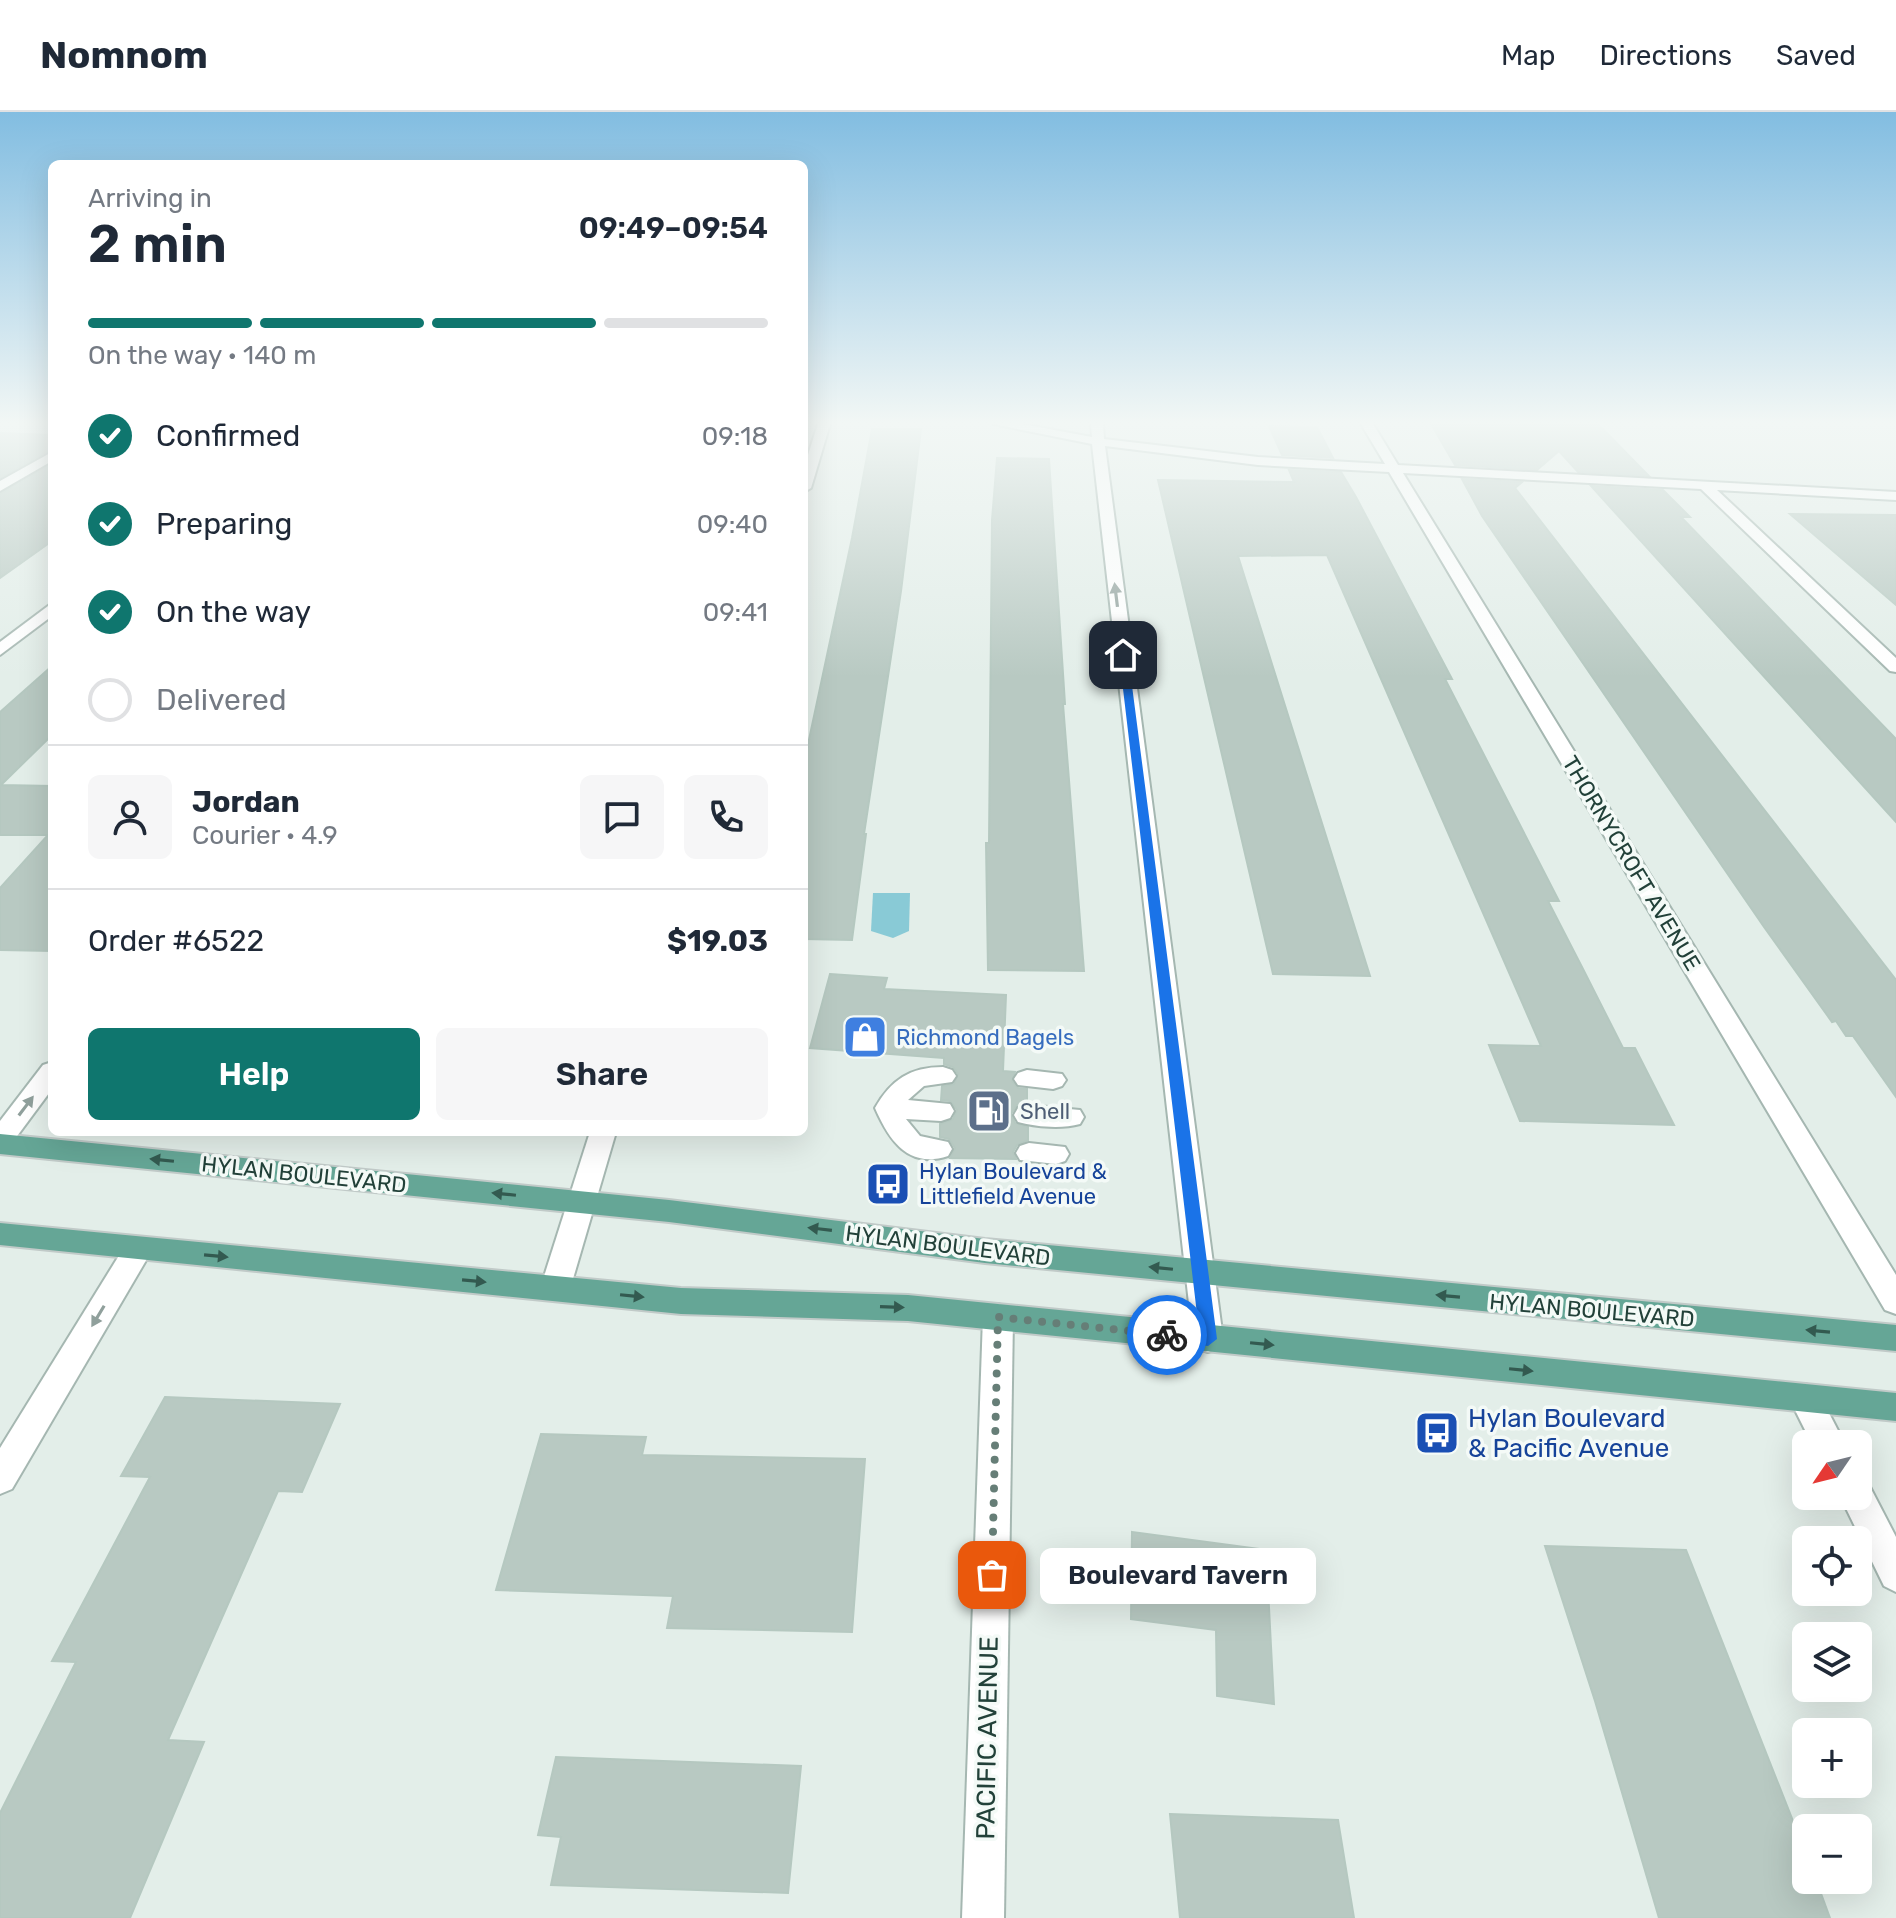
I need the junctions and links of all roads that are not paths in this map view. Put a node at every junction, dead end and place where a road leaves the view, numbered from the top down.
1 (1105, 508) edge
2 (1418, 508) edge
3 (1729, 508) edge
4 (48, 611) edge
5 (0, 650) edge
6 (1896, 667) edge
7 (48, 1076) edge
8 (943, 1076) dead end
9 (1027, 1079) dead end
10 (1053, 1080) dead end
11 (888, 1108) junction
12 (941, 1111) dead end
13 (1027, 1115) dead end
14 (1071, 1117) dead end
15 (602, 1136) edge
16 (0, 1142) edge
17 (939, 1149) dead end
18 (581, 1202) junction
19 (0, 1234) edge
20 (138, 1249) junction
21 (1201, 1272) junction
22 (555, 1289) junction
23 (1896, 1301) edge
24 (998, 1317) junction
25 (1896, 1338) edge
26 (1208, 1339) junction
27 (1805, 1398) junction
28 (1896, 1407) edge
29 (1822, 1430) edge
30 (0, 1478) edge
31 (1864, 1510) edge
32 (1896, 1574) edge
33 (983, 1918) edge

21 -> 1 street
2 - 23 street, THORNYCROFT AVENUE
3 - 6 street
4 - 5 street
16 -> 7 street
8 - 11 street
9 - 10 street
11 - 12 street
11 - 17 street
13 - 14 street
15 - 18 street
18 -> 16 main road, HYLAN BOULEVARD
21 -> 18 main road, HYLAN BOULEVARD
18 - 22 street
19 - 20 main road
20 -> 22 main road
20 -> 30 street
25 -> 21 main road, HYLAN BOULEVARD
21 - 26 street
22 -> 24 main road
24 - 26 main road
24 - 33 street, PACIFIC AVENUE
26 -> 27 main road
27 - 28 main road
27 - 29 street
31 - 32 street

